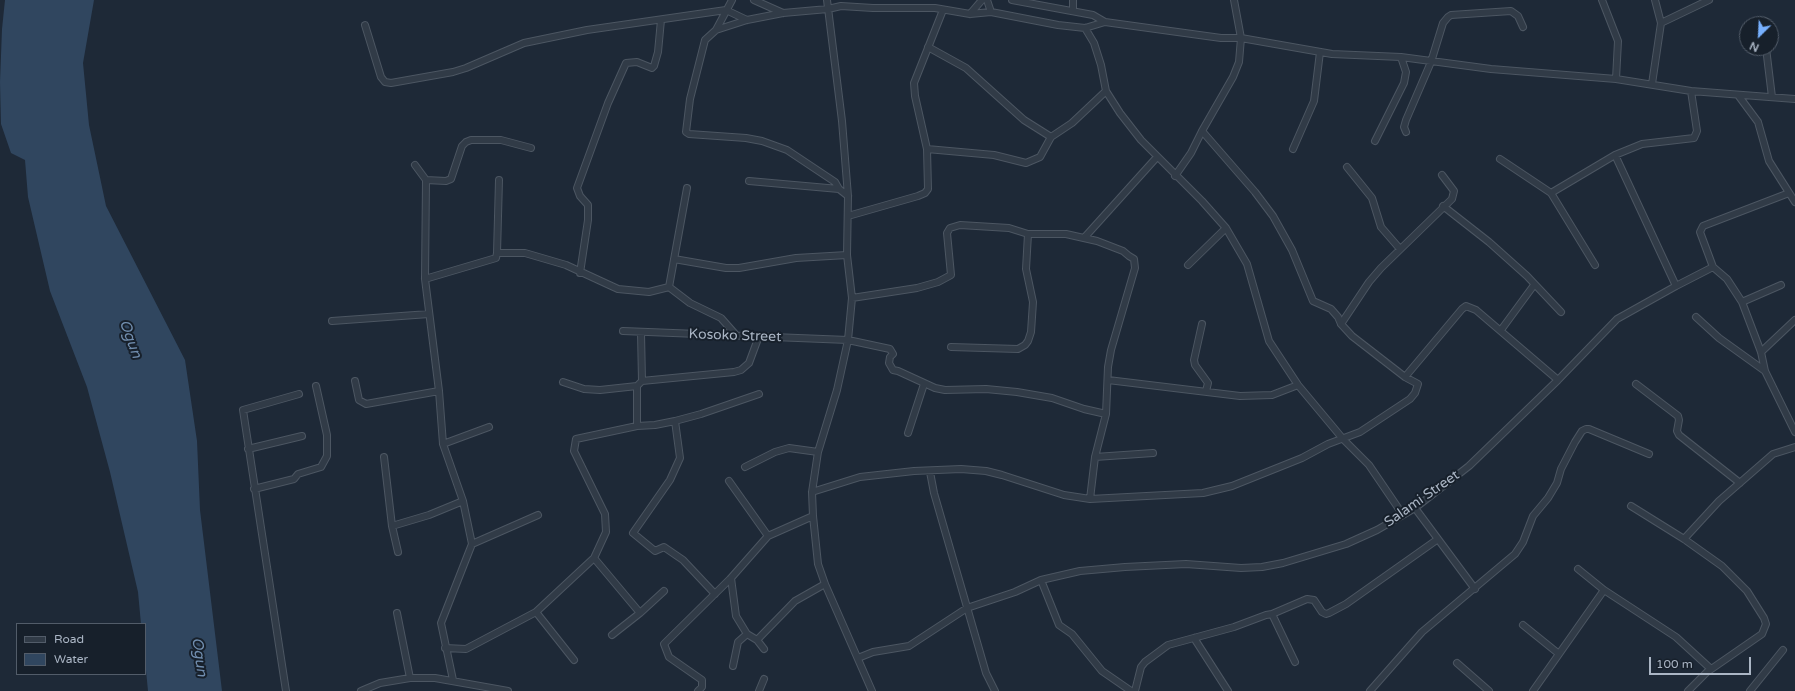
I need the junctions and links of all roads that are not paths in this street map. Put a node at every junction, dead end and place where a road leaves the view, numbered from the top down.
1 (732, 0) edge
2 (754, 0) edge
3 (827, 0) edge
4 (846, 0) edge
5 (982, 0) edge
6 (987, 0) edge
7 (1012, 0) edge
8 (1073, 0) edge
9 (1234, 0) edge
10 (1602, 0) edge
11 (1655, 0) edge
12 (1709, 0) edge
13 (841, 6) junction
14 (828, 9) junction
15 (726, 10) junction
16 (943, 10) junction
17 (1073, 11) junction
18 (991, 12) junction
19 (783, 13) junction
20 (970, 14) junction
21 (661, 20) junction
22 (747, 20) junction
23 (1105, 22) junction
24 (1661, 23) junction
25 (365, 25) dead end
26 (1523, 27) dead end
27 (1085, 28) junction
28 (716, 30) junction
29 (1241, 38) junction
30 (928, 47) junction
31 (1320, 52) junction
32 (1401, 56) junction
33 (1767, 56) edge
34 (1431, 62) junction
35 (1616, 79) junction
36 (1652, 84) junction
37 (1106, 91) junction
38 (1691, 91) junction
39 (1738, 95) junction
40 (1772, 97) junction
41 (1795, 99) edge
42 (1202, 131) junction
43 (1406, 132) dead end
44 (1051, 137) junction
45 (1375, 140) dead end
46 (531, 148) dead end
47 (927, 149) junction
48 (1293, 149) dead end
49 (1615, 155) junction
50 (1157, 157) junction
51 (1500, 159) dead end
52 (415, 165) dead end
53 (1347, 167) dead end
54 (1442, 175) dead end
55 (1176, 176) junction
56 (426, 180) junction
57 (499, 180) dead end
58 (749, 181) dead end
59 (686, 188) dead end
60 (839, 189) junction
61 (1551, 193) junction
62 (1789, 193) junction
63 (848, 196) junction
64 (1795, 202) edge
65 (1444, 206) junction
66 (848, 216) junction
67 (1226, 228) junction
68 (1028, 234) junction
69 (1084, 238) junction
70 (1400, 249) junction
71 (497, 253) junction
72 (847, 255) junction
73 (674, 259) junction
74 (1188, 265) dead end
75 (1595, 265) dead end
76 (1713, 268) junction
77 (580, 273) junction
78 (425, 279) junction
79 (1534, 285) junction
80 (1781, 285) dead end
81 (1676, 286) junction
82 (669, 287) junction
83 (852, 298) junction
84 (1742, 302) junction
85 (1561, 312) dead end
86 (429, 314) junction
87 (1696, 317) dead end
88 (1795, 320) edge
89 (332, 321) dead end
90 (1202, 324) dead end
91 (1341, 324) junction
92 (1501, 330) junction
93 (623, 331) dead end
94 (641, 333) junction
95 (736, 335) junction
96 (759, 336) junction
97 (848, 340) junction
98 (950, 347) dead end
99 (1762, 352) junction
100 (1765, 371) junction
101 (1405, 377) junction
102 (1108, 380) junction
103 (1558, 380) junction
104 (355, 381) dead end
105 (642, 381) junction
106 (563, 382) dead end
107 (924, 384) junction
108 (1636, 384) dead end
109 (1298, 385) junction
110 (316, 386) dead end
111 (637, 386) junction
112 (1206, 391) junction
113 (439, 392) junction
114 (299, 394) dead end
115 (759, 394) dead end
116 (1106, 414) junction
117 (675, 421) junction
118 (637, 426) junction
119 (488, 428) dead end
120 (1795, 432) edge
121 (908, 433) dead end
122 (302, 436) dead end
123 (1343, 439) junction
124 (443, 444) junction
125 (1795, 447) edge
126 (248, 449) junction
127 (818, 452) junction
128 (1153, 453) dead end
129 (1649, 454) dead end
130 (384, 457) dead end
131 (1095, 457) junction
132 (745, 467) dead end
133 (930, 472) junction
134 (728, 481) dead end
135 (1740, 483) junction
136 (254, 489) junction
137 (812, 492) junction
138 (1090, 499) junction
139 (463, 501) junction
140 (1631, 506) dead end
141 (1415, 508) junction
142 (538, 515) dead end
143 (1403, 515) junction
144 (813, 516) junction
145 (392, 526) junction
146 (768, 536) junction
147 (1684, 538) junction
148 (1438, 539) junction
149 (472, 544) junction
150 (398, 552) dead end
151 (594, 558) junction
152 (1578, 569) dead end
153 (731, 578) junction
154 (1041, 580) junction
155 (825, 584) junction
156 (1475, 589) junction
157 (1604, 590) junction
158 (664, 591) dead end
159 (715, 594) junction
160 (967, 608) junction
161 (536, 612) junction
162 (397, 613) dead end
163 (640, 613) junction
164 (1272, 614) junction
165 (1523, 625) dead end
166 (747, 634) junction
167 (612, 635) dead end
168 (1194, 638) junction
169 (757, 640) junction
170 (445, 648) junction
171 (764, 649) dead end
172 (1784, 650) dead end
173 (1558, 654) junction
174 (858, 658) junction
175 (574, 660) dead end
176 (1295, 662) dead end
177 (1457, 663) dead end
178 (733, 666) dead end
179 (1711, 669) junction
180 (410, 678) junction
181 (764, 679) dead end
182 (453, 680) junction
183 (286, 691) edge
184 (361, 691) edge
185 (508, 691) edge
186 (698, 691) edge
187 (759, 691) edge
188 (872, 691) edge
189 (995, 691) edge
190 (1131, 691) edge
191 (1135, 691) edge
192 (1228, 691) edge
193 (1370, 691) edge
194 (1489, 691) edge
195 (1533, 691) edge
196 (1688, 691) edge
197 (1750, 691) edge

1 - 15 street
2 - 19 street
3 - 14 street
4 - 13 street
5 - 20 street
6 - 18 street
7 - 17 street
8 - 17 street
9 - 29 street
10 - 35 street
11 - 24 street
12 - 24 street
13 - 14 street
13 - 16 street
14 - 19 street
14 - 63 street
15 - 21 street
15 - 22 street
15 - 28 street
16 - 20 street
16 - 30 street
17 - 23 street
18 - 20 street
18 - 27 street
19 - 22 street
21 - 25 street
21 - 77 street
22 - 28 street
23 - 27 street
23 - 29 street
24 - 36 street
26 - 34 street
27 - 37 street
28 - 60 street
29 - 31 street
29 - 42 street
30 - 44 street
30 - 47 street
31 - 32 street
31 - 48 street
32 - 34 street
32 - 45 street
33 - 40 street
34 - 35 street
34 - 43 street
35 - 36 street
36 - 38 street
37 - 44 street
37 - 50 street
38 - 39 street
38 - 49 street
39 - 40 street
39 - 62 street
40 - 41 street
42 - 55 street
42 - 91 street
44 - 47 street
46 - 56 street
47 - 66 street
49 - 61 street
49 - 81 street
50 - 55 street
50 - 69 street
51 - 61 street
52 - 56 street
53 - 70 street
54 - 65 street
55 - 67 street
56 - 78 street
57 - 71 street
58 - 60 street
59 - 73 street
60 - 63 street
61 - 75 street
62 - 64 street
62 - 76 street
63 - 66 street
65 - 70 street
65 - 79 street
66 - 72 street
67 - 74 street
67 - 109 street
68 - 69 street
68 - 83 street
68 - 98 street
69 - 102 street
70 - 91 street
71 - 77 street
71 - 78 street
72 - 73 street
72 - 83 street
73 - 82 street
76 - 81 street, Salami Street
76 - 84 street
77 - 82 street
78 - 86 street
79 - 85 street
79 - 92 street
80 - 84 street
81 - 103 street, Salami Street
82 - 95 street
83 - 97 street
84 - 99 street
86 - 89 street
86 - 113 street
87 - 100 street
88 - 99 street
90 - 112 street
91 - 101 street
92 - 101 street
92 - 103 street
93 - 94 street, Kosoko Street
94 - 95 street, Kosoko Street
94 - 105 street
95 - 96 street, Kosoko Street
96 - 97 street, Kosoko Street
96 - 105 street
97 - 107 street, Kosoko Street
97 - 127 street
99 - 100 street
100 - 120 street
101 - 123 street
102 - 112 street
102 - 116 street
103 - 141 street, Salami Street
104 - 113 street
105 - 111 street
106 - 111 street
107 - 116 street
107 - 121 street
108 - 135 street
109 - 112 street
109 - 123 street
110 - 136 street
111 - 118 street
113 - 124 street
114 - 126 street
115 - 117 street
116 - 131 street
117 - 118 street
117 - 159 street
118 - 151 street
119 - 124 street
122 - 126 street
123 - 138 street
123 - 143 street
124 - 139 street
125 - 135 street
126 - 136 street
127 - 132 street
127 - 137 street
128 - 131 street
129 - 156 street
130 - 145 street
131 - 138 street
133 - 137 street
133 - 138 street
133 - 160 street
134 - 146 street
135 - 147 street
136 - 183 street
137 - 144 street
139 - 145 street
139 - 149 street
140 - 147 street
141 - 143 street, Salami Street
141 - 148 street
142 - 149 street
143 - 154 street, Salami Street
144 - 146 street
144 - 155 street
145 - 150 street
146 - 153 street
147 - 179 street
148 - 156 street
148 - 164 street
149 - 170 street
151 - 161 street
151 - 163 street
152 - 157 street
153 - 159 street
153 - 166 street
154 - 160 street, Salami Street
154 - 190 street
155 - 169 street
155 - 174 street
156 - 193 street
157 - 173 street
157 - 179 street
158 - 163 street
159 - 186 street
160 - 174 street
160 - 189 street
161 - 170 street
161 - 175 street
162 - 180 street
163 - 167 street
164 - 168 street
164 - 176 street
165 - 173 street
166 - 169 street
166 - 178 street
168 - 191 street
168 - 192 street
169 - 171 street
170 - 182 street
172 - 197 street
173 - 195 street
174 - 188 street
177 - 194 street
179 - 196 street
180 - 182 street
180 - 184 street
181 - 187 street
182 - 185 street

